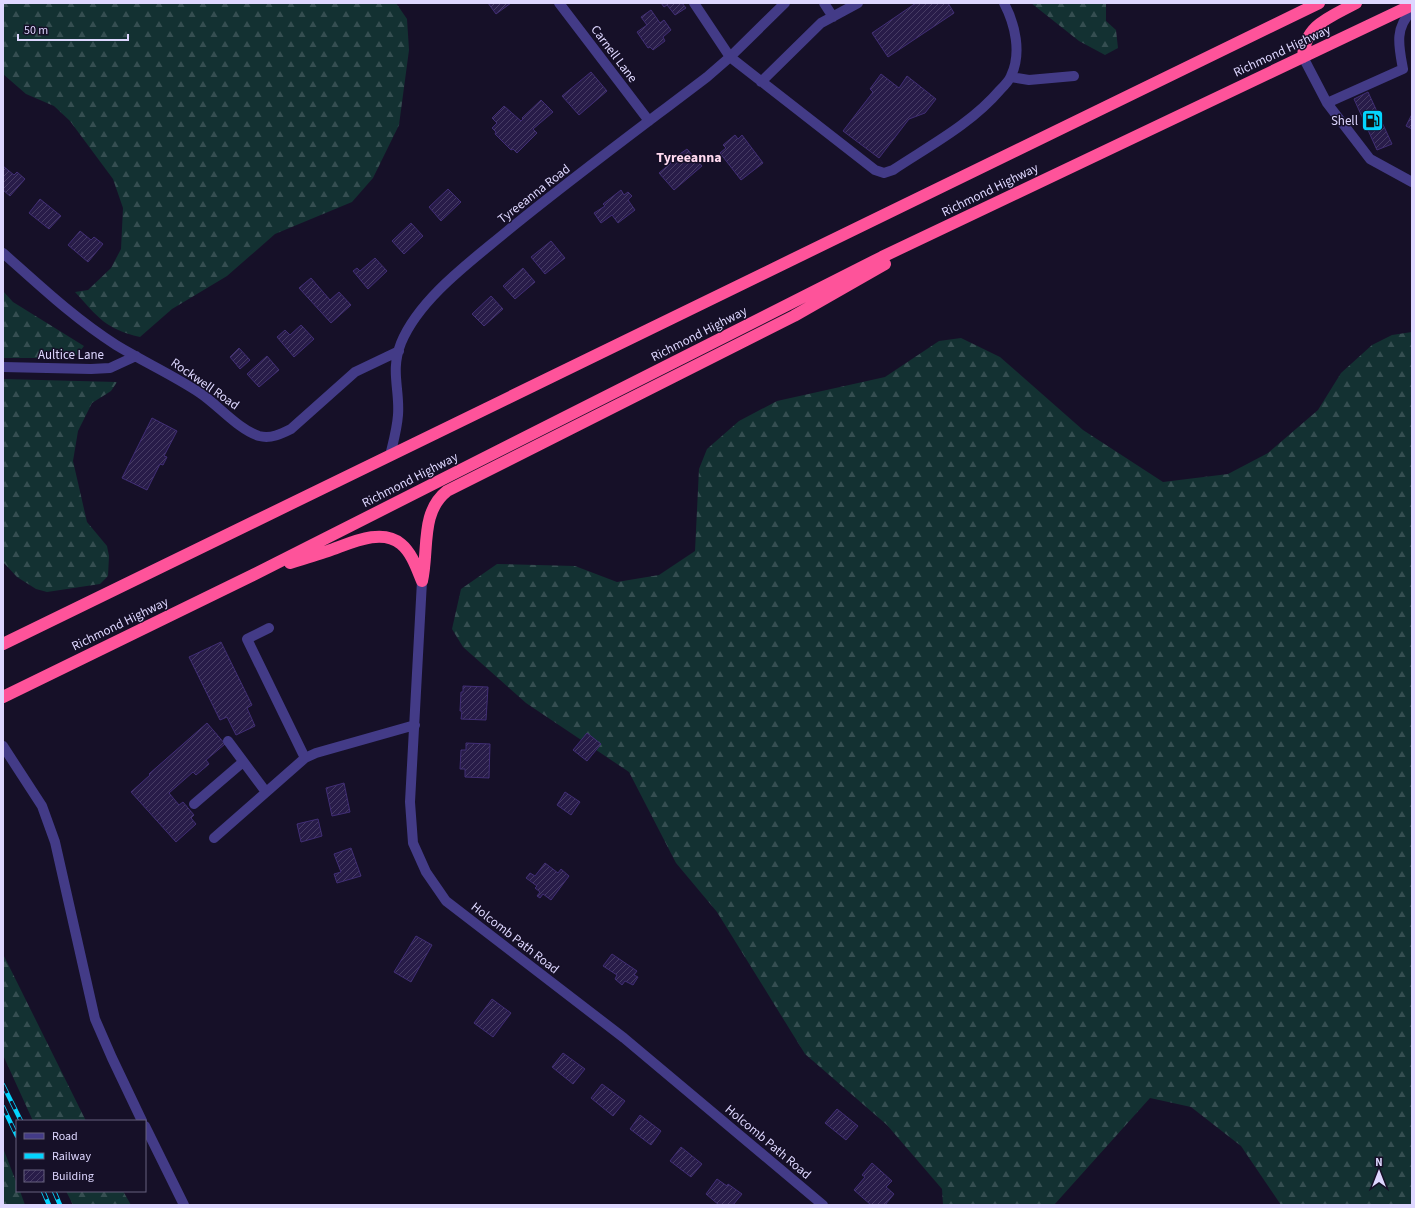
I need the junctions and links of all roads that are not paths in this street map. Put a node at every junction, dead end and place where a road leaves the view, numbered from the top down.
1 (559, 3) edge
2 (694, 3) edge
3 (785, 3) edge
4 (824, 3) edge
5 (858, 3) edge
6 (1004, 3) edge
7 (1319, 3) edge
8 (1356, 3) edge
9 (1412, 5) edge
10 (1412, 11) edge
11 (833, 17) junction
12 (730, 57) junction
13 (1303, 57) junction
14 (1074, 76) dead end
15 (1011, 77) junction
16 (761, 82) junction
17 (1327, 103) junction
18 (649, 121) junction
19 (1412, 182) edge
20 (968, 216) junction
21 (3, 253) edge
22 (399, 352) junction
23 (136, 356) junction
24 (3, 367) edge
25 (390, 456) junction
26 (253, 575) junction
27 (422, 581) junction
28 (269, 628) dead end
29 (3, 644) edge
30 (3, 697) edge
31 (414, 725) junction
32 (228, 741) dead end
33 (3, 746) edge
34 (305, 758) junction
35 (243, 762) junction
36 (266, 792) junction
37 (194, 804) dead end
38 (214, 838) dead end
39 (142, 1120) edge
40 (146, 1128) edge
41 (184, 1205) edge
42 (823, 1205) edge

1 - 18 street, Carnell Lane
2 - 12 street
3 - 12 street, Tyreeanna Road
4 - 11 street
5 - 11 street
6 - 15 street
7 - 25 highway, Richmond Highway
8 - 13 highway
9 - 13 highway, Richmond Highway
10 - 17 street
11 - 16 street
12 - 16 street
12 - 18 street, Tyreeanna Road
13 - 17 street
13 - 20 highway, Richmond Highway
14 - 15 street
15 - 16 street
17 - 19 street
18 - 22 street, Tyreeanna Road
20 - 26 highway, Richmond Highway
20 - 27 highway
21 - 23 street, Rockwell Road
22 - 23 street, Rockwell Road
22 - 25 street, Tyreeanna Road
23 - 24 street, Aultice Lane
25 - 29 highway, Richmond Highway
26 - 27 highway
26 - 30 highway, Richmond Highway
27 - 31 street, Holcomb Path Road
28 - 34 street
31 - 34 street
31 - 42 street, Holcomb Path Road
32 - 35 street
33 - 39 street
34 - 36 street
35 - 36 street
35 - 37 street
36 - 38 street
40 - 41 street

